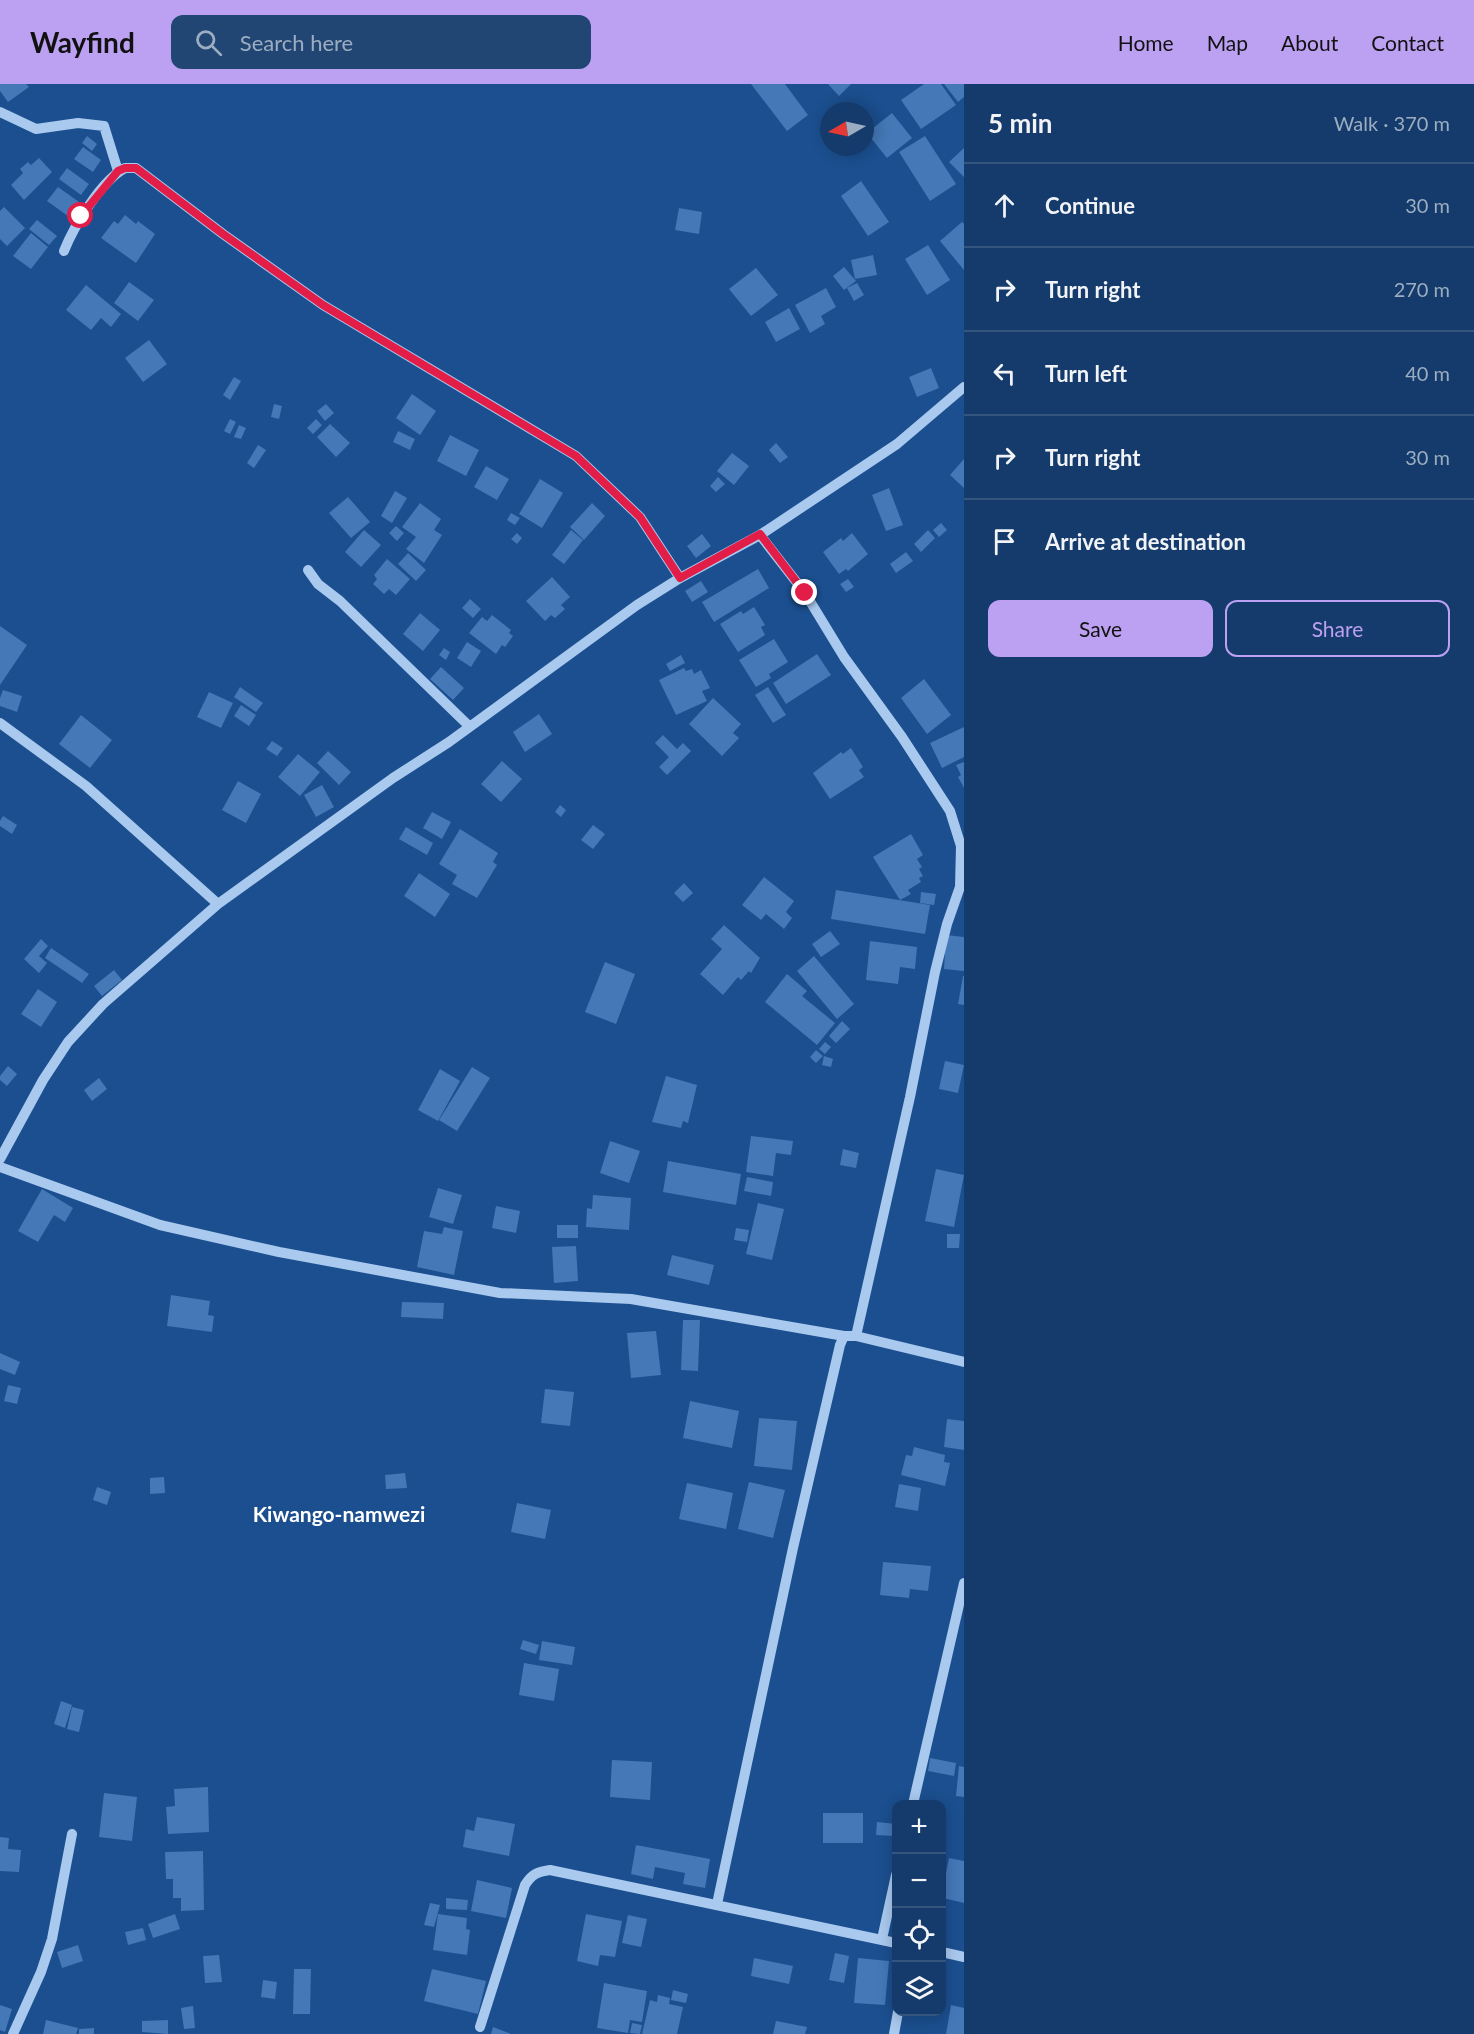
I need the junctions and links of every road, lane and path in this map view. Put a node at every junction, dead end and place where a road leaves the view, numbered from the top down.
1 (0, 112) edge
2 (118, 171) junction
3 (64, 251) dead end
4 (964, 387) edge
5 (760, 534) junction
6 (308, 570) dead end
7 (680, 578) junction
8 (0, 723) edge
9 (469, 726) junction
10 (962, 887) edge
11 (218, 904) junction
12 (0, 1159) edge
13 (0, 1167) edge
14 (844, 1336) junction
15 (856, 1336) junction
16 (964, 1362) edge
17 (964, 1583) edge
18 (914, 1800) edge
19 (72, 1834) dead end
20 (892, 1896) edge
21 (717, 1905) junction
22 (882, 1939) junction
23 (892, 1942) edge
24 (946, 1953) edge
25 (964, 1957) edge
26 (897, 2016) edge
27 (480, 2027) dead end
28 (13, 2034) edge
29 (894, 2034) edge

1 - 2 street
2 - 3 street
2 - 7 street
4 - 5 street
5 - 7 street
5 - 10 street
6 - 9 street
7 - 9 street
8 - 11 street
9 - 11 street
10 - 15 street
11 - 12 street
13 - 14 street
14 - 15 street
14 - 21 street
15 - 16 street
17 - 18 street
19 - 28 street
20 - 22 street
21 - 22 street
21 - 27 street
22 - 23 street
24 - 25 street
26 - 29 street

